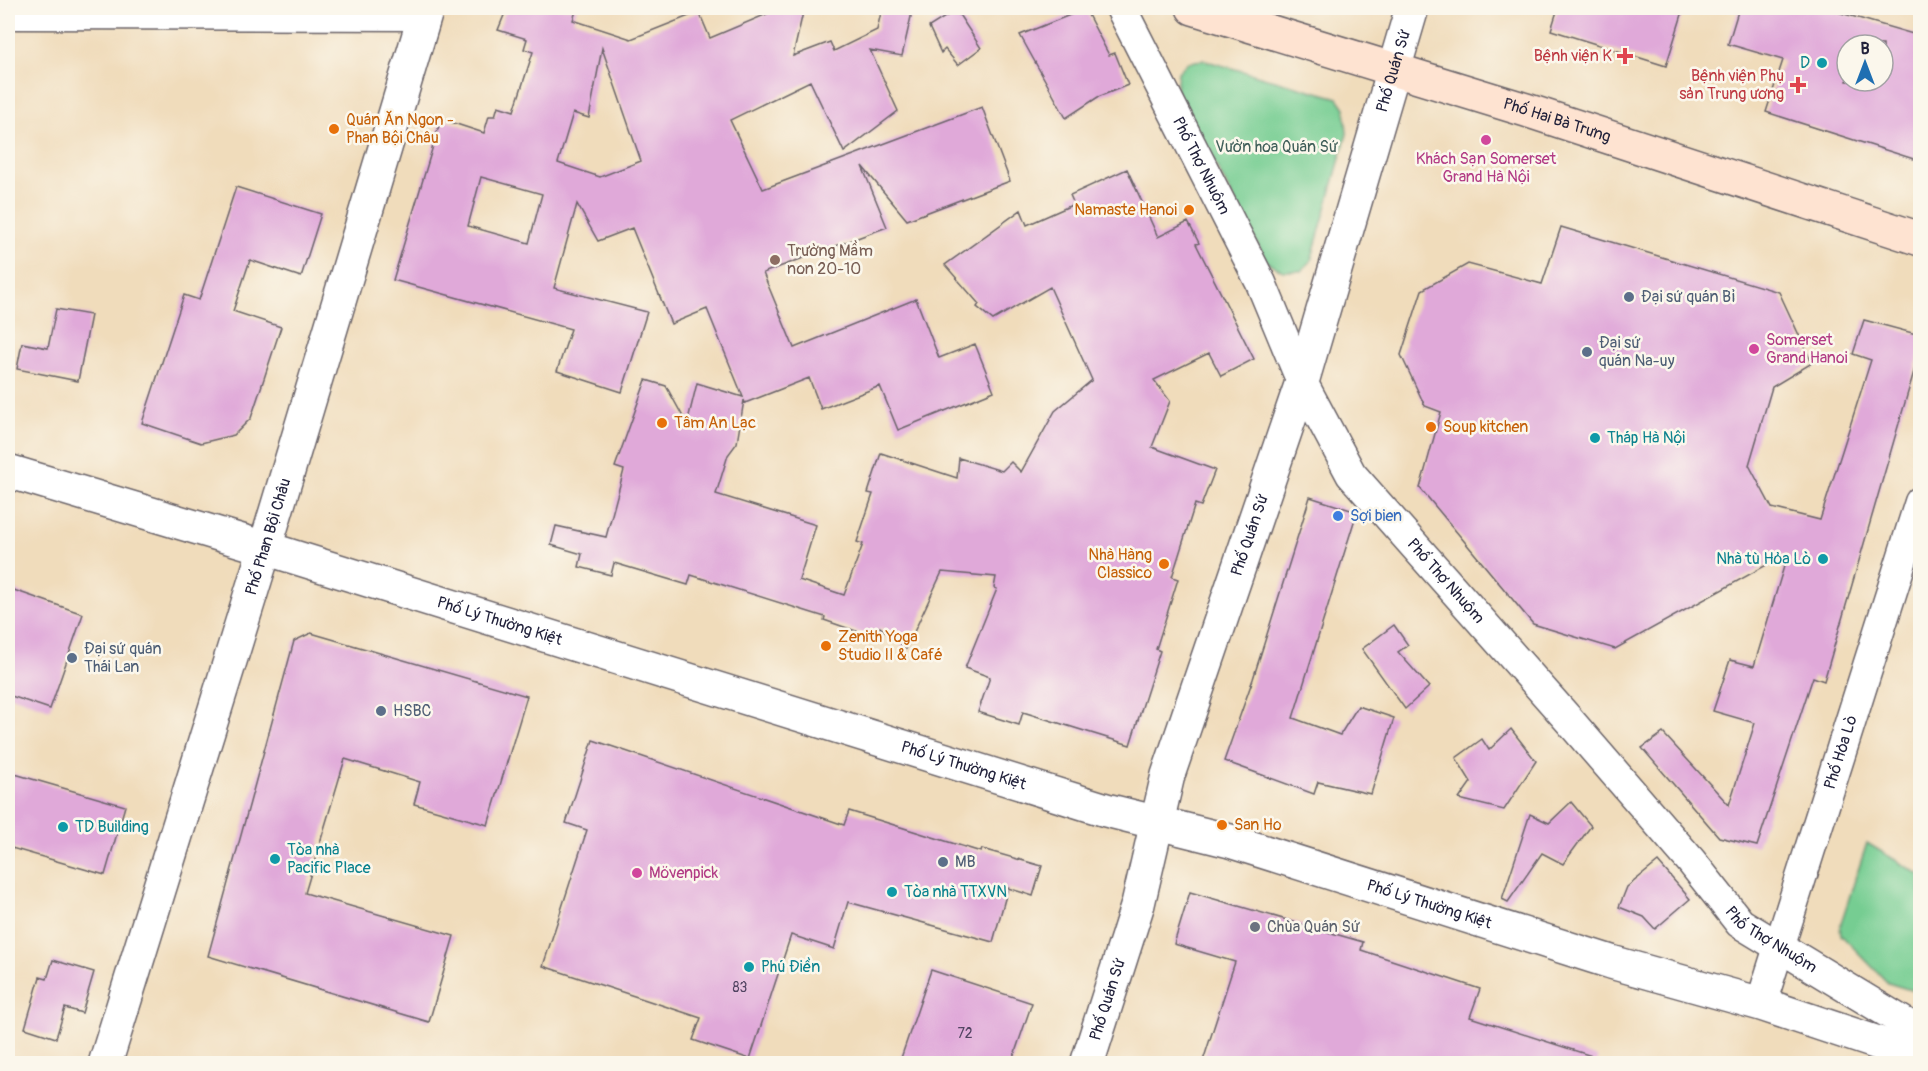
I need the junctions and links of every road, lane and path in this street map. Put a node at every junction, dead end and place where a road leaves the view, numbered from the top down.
1 (1121, 8) edge
2 (1193, 8) edge
3 (1412, 8) edge
4 (426, 11) edge
5 (8, 14) edge
6 (1392, 70) junction
7 (1920, 239) edge
8 (1302, 382) junction
9 (8, 471) edge
10 (1920, 502) edge
11 (265, 548) junction
12 (1157, 823) junction
13 (1779, 946) junction
14 (1761, 1004) junction
15 (1920, 1032) edge
16 (1920, 1057) edge
17 (105, 1064) edge
18 (1087, 1064) edge

1 - 8 street, Phố Thợ Nhuộm
2 - 6 main road, Phố Hai Bà Trưng
3 - 6 street, Phố Quán Sứ
4 - 5 street
4 - 11 street, Phố Phan Bội Châu
6 - 7 main road, Phố Hai Bà Trưng
6 - 8 street, Phố Quán Sứ
8 - 12 street, Phố Quán Sứ
8 - 13 street, Phố Thợ Nhuộm
9 - 11 street, Phố Lý Thường Kiệt
10 - 13 street, Phố Hỏa Lò
11 - 12 street, Phố Lý Thường Kiệt
11 - 17 street, Phố Phan Bội Châu
12 - 14 street, Phố Lý Thường Kiệt
12 - 18 street, Phố Quán Sứ
13 - 14 street, Phố Hỏa Lò
13 - 15 street, Phố Thợ Nhuộm
14 - 16 street, Phố Lý Thường Kiệt

